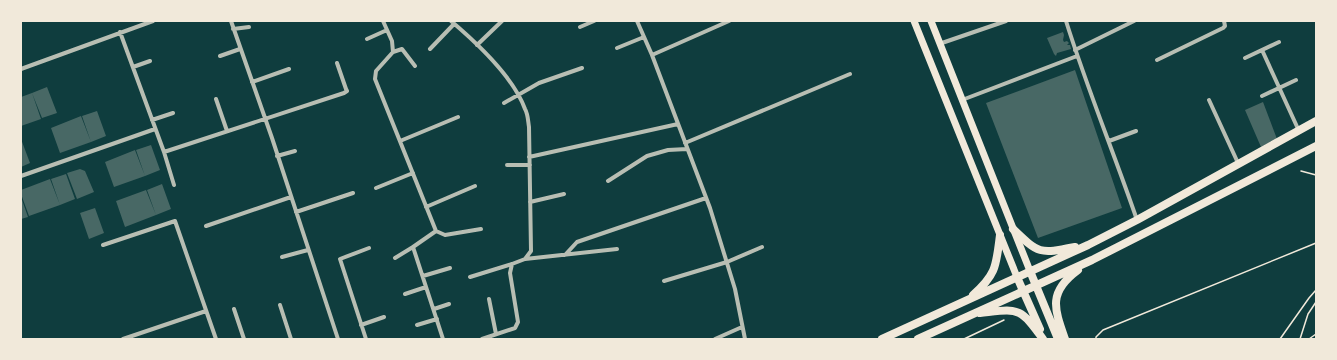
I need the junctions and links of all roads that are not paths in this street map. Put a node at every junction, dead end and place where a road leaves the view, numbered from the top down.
1 (152, 21) edge
2 (230, 21) edge
3 (383, 21) edge
4 (502, 21) edge
5 (594, 21) edge
6 (637, 21) edge
7 (729, 21) edge
8 (914, 21) edge
9 (930, 21) edge
10 (1006, 21) edge
11 (1066, 21) edge
12 (1134, 21) edge
13 (1224, 21) edge
14 (452, 22) edge
15 (720, 23) edge
16 (248, 27) dead end
17 (580, 27) dead end
18 (233, 29) junction
19 (387, 30) junction
20 (120, 32) junction
21 (644, 37) junction
22 (367, 40) dead end
23 (1279, 42) dead end
24 (940, 44) junction
25 (476, 45) junction
26 (617, 48) dead end
27 (240, 49) junction
28 (430, 49) dead end
29 (1075, 50) junction
30 (1262, 50) junction
31 (393, 52) junction
32 (652, 55) junction
33 (220, 56) dead end
34 (1077, 56) junction
35 (1245, 58) dead end
36 (1157, 60) dead end
37 (150, 61) dead end
38 (337, 63) dead end
39 (415, 66) dead end
40 (133, 67) junction
41 (582, 68) dead end
42 (21, 69) edge
43 (290, 69) dead end
44 (850, 74) dead end
45 (1296, 80) dead end
46 (252, 82) junction
47 (1279, 88) junction
48 (518, 93) junction
49 (1262, 96) dead end
50 (216, 99) dead end
51 (962, 100) junction
52 (1209, 100) dead end
53 (504, 102) dead end
54 (173, 113) dead end
55 (458, 117) dead end
56 (265, 119) junction
57 (152, 120) junction
58 (1316, 121) edge
59 (678, 124) junction
60 (155, 128) junction
61 (227, 131) junction
62 (1136, 131) dead end
63 (1299, 131) junction
64 (1109, 141) junction
65 (400, 142) junction
66 (685, 143) junction
67 (1316, 146) edge
68 (687, 149) junction
69 (295, 151) dead end
70 (164, 152) junction
71 (277, 156) junction
72 (529, 157) junction
73 (1238, 163) junction
74 (507, 165) dead end
75 (530, 165) junction
76 (413, 173) junction
77 (21, 176) edge
78 (608, 181) dead end
79 (174, 185) dead end
80 (475, 186) dead end
81 (376, 188) dead end
82 (353, 193) dead end
83 (564, 194) dead end
84 (291, 198) junction
85 (706, 198) junction
86 (530, 202) junction
87 (426, 207) junction
88 (296, 212) junction
89 (1137, 220) junction
90 (206, 226) dead end
91 (481, 229) dead end
92 (1013, 229) junction
93 (436, 231) junction
94 (1000, 235) junction
95 (103, 245) dead end
96 (1088, 245) junction
97 (413, 246) junction
98 (762, 247) dead end
99 (369, 248) dead end
100 (617, 249) dead end
101 (308, 250) junction
102 (566, 254) junction
103 (282, 257) dead end
104 (395, 258) dead end
105 (525, 259) junction
106 (1092, 260) junction
107 (727, 262) junction
108 (512, 264) junction
109 (450, 268) dead end
110 (1030, 271) junction
111 (423, 276) junction
112 (470, 277) dead end
113 (1017, 277) junction
114 (664, 282) dead end
115 (1036, 285) junction
116 (426, 286) junction
117 (1023, 290) junction
118 (406, 294) dead end
119 (489, 299) dead end
120 (965, 302) junction
121 (449, 304) dead end
122 (280, 305) dead end
123 (234, 309) dead end
124 (434, 309) junction
125 (206, 310) junction
126 (973, 313) junction
127 (384, 317) dead end
128 (437, 319) junction
129 (361, 325) junction
130 (417, 325) dead end
131 (742, 327) junction
132 (496, 334) junction
133 (123, 339) edge
134 (216, 339) edge
135 (244, 339) edge
136 (291, 339) edge
137 (338, 339) edge
138 (366, 339) edge
139 (443, 339) edge
140 (482, 339) edge
141 (715, 339) edge
142 (745, 339) edge
143 (882, 339) edge
144 (918, 339) edge
145 (1044, 339) edge
146 (1058, 339) edge
147 (1065, 339) edge

1 - 20 street
2 - 18 street
3 - 19 street
4 - 25 street
5 - 17 street
6 - 21 street
7 - 15 street
8 - 94 main road
9 - 24 main road
10 - 24 street
11 - 29 street
12 - 29 street
13 - 36 street
14 - 25 street
14 - 28 street
15 - 32 street
16 - 18 street
18 - 27 street
19 - 22 street
19 - 31 street
20 - 40 street
20 - 42 street
21 - 26 street
21 - 32 street
23 - 30 street
24 - 51 main road
25 - 48 street
27 - 33 street
27 - 46 street
29 - 34 street
30 - 35 street
30 - 47 street
31 - 39 street
31 - 65 street
32 - 59 street
34 - 51 street
34 - 64 street
37 - 40 street
38 - 56 street
40 - 57 street
41 - 48 street
43 - 46 street
44 - 66 street
45 - 47 street
46 - 56 street
47 - 49 street
47 - 63 street
48 - 53 street
48 - 72 street
50 - 61 street
51 - 92 main road
52 - 73 street
54 - 57 street
55 - 65 street
56 - 61 street
56 - 71 street
57 - 60 street
58 - 63 main road
59 - 66 street
59 - 72 street
60 - 70 street
60 - 77 street
61 - 70 street
62 - 64 street
63 - 73 main road
64 - 89 street
65 - 76 street
66 - 68 street
67 - 106 main road
68 - 78 street
68 - 85 street
69 - 71 street
70 - 79 street
71 - 84 street
72 - 75 street
73 - 89 main road
74 - 75 street
75 - 86 street
76 - 81 street
76 - 87 street
80 - 87 street
82 - 88 street
83 - 86 street
84 - 88 street
84 - 90 street
85 - 102 street
85 - 107 street
86 - 105 street
87 - 93 street
88 - 101 street
89 - 96 main road
91 - 93 street
92 - 96 main road
92 - 110 main road
93 - 97 street
94 - 113 main road
94 - 120 main road
95 - 125 street
96 - 110 main road
97 - 104 street
97 - 111 street
98 - 107 street
99 - 129 street
100 - 102 street
101 - 103 street
101 - 137 street
102 - 105 street
105 - 108 street
106 - 115 main road
106 - 147 main road
107 - 114 street
107 - 131 street
108 - 112 street
108 - 132 street
109 - 111 street
110 - 113 main road
110 - 115 main road
111 - 116 street
113 - 117 main road
113 - 120 main road
115 - 117 main road
115 - 146 main road
116 - 118 street
116 - 124 street
117 - 126 main road
117 - 145 main road
119 - 132 street
120 - 143 main road
121 - 124 street
122 - 136 street
123 - 135 street
124 - 128 street
125 - 133 street
125 - 134 street
126 - 144 main road
126 - 145 main road
127 - 129 street
128 - 130 street
128 - 139 street
129 - 138 street
131 - 141 street
131 - 142 street
132 - 140 street

